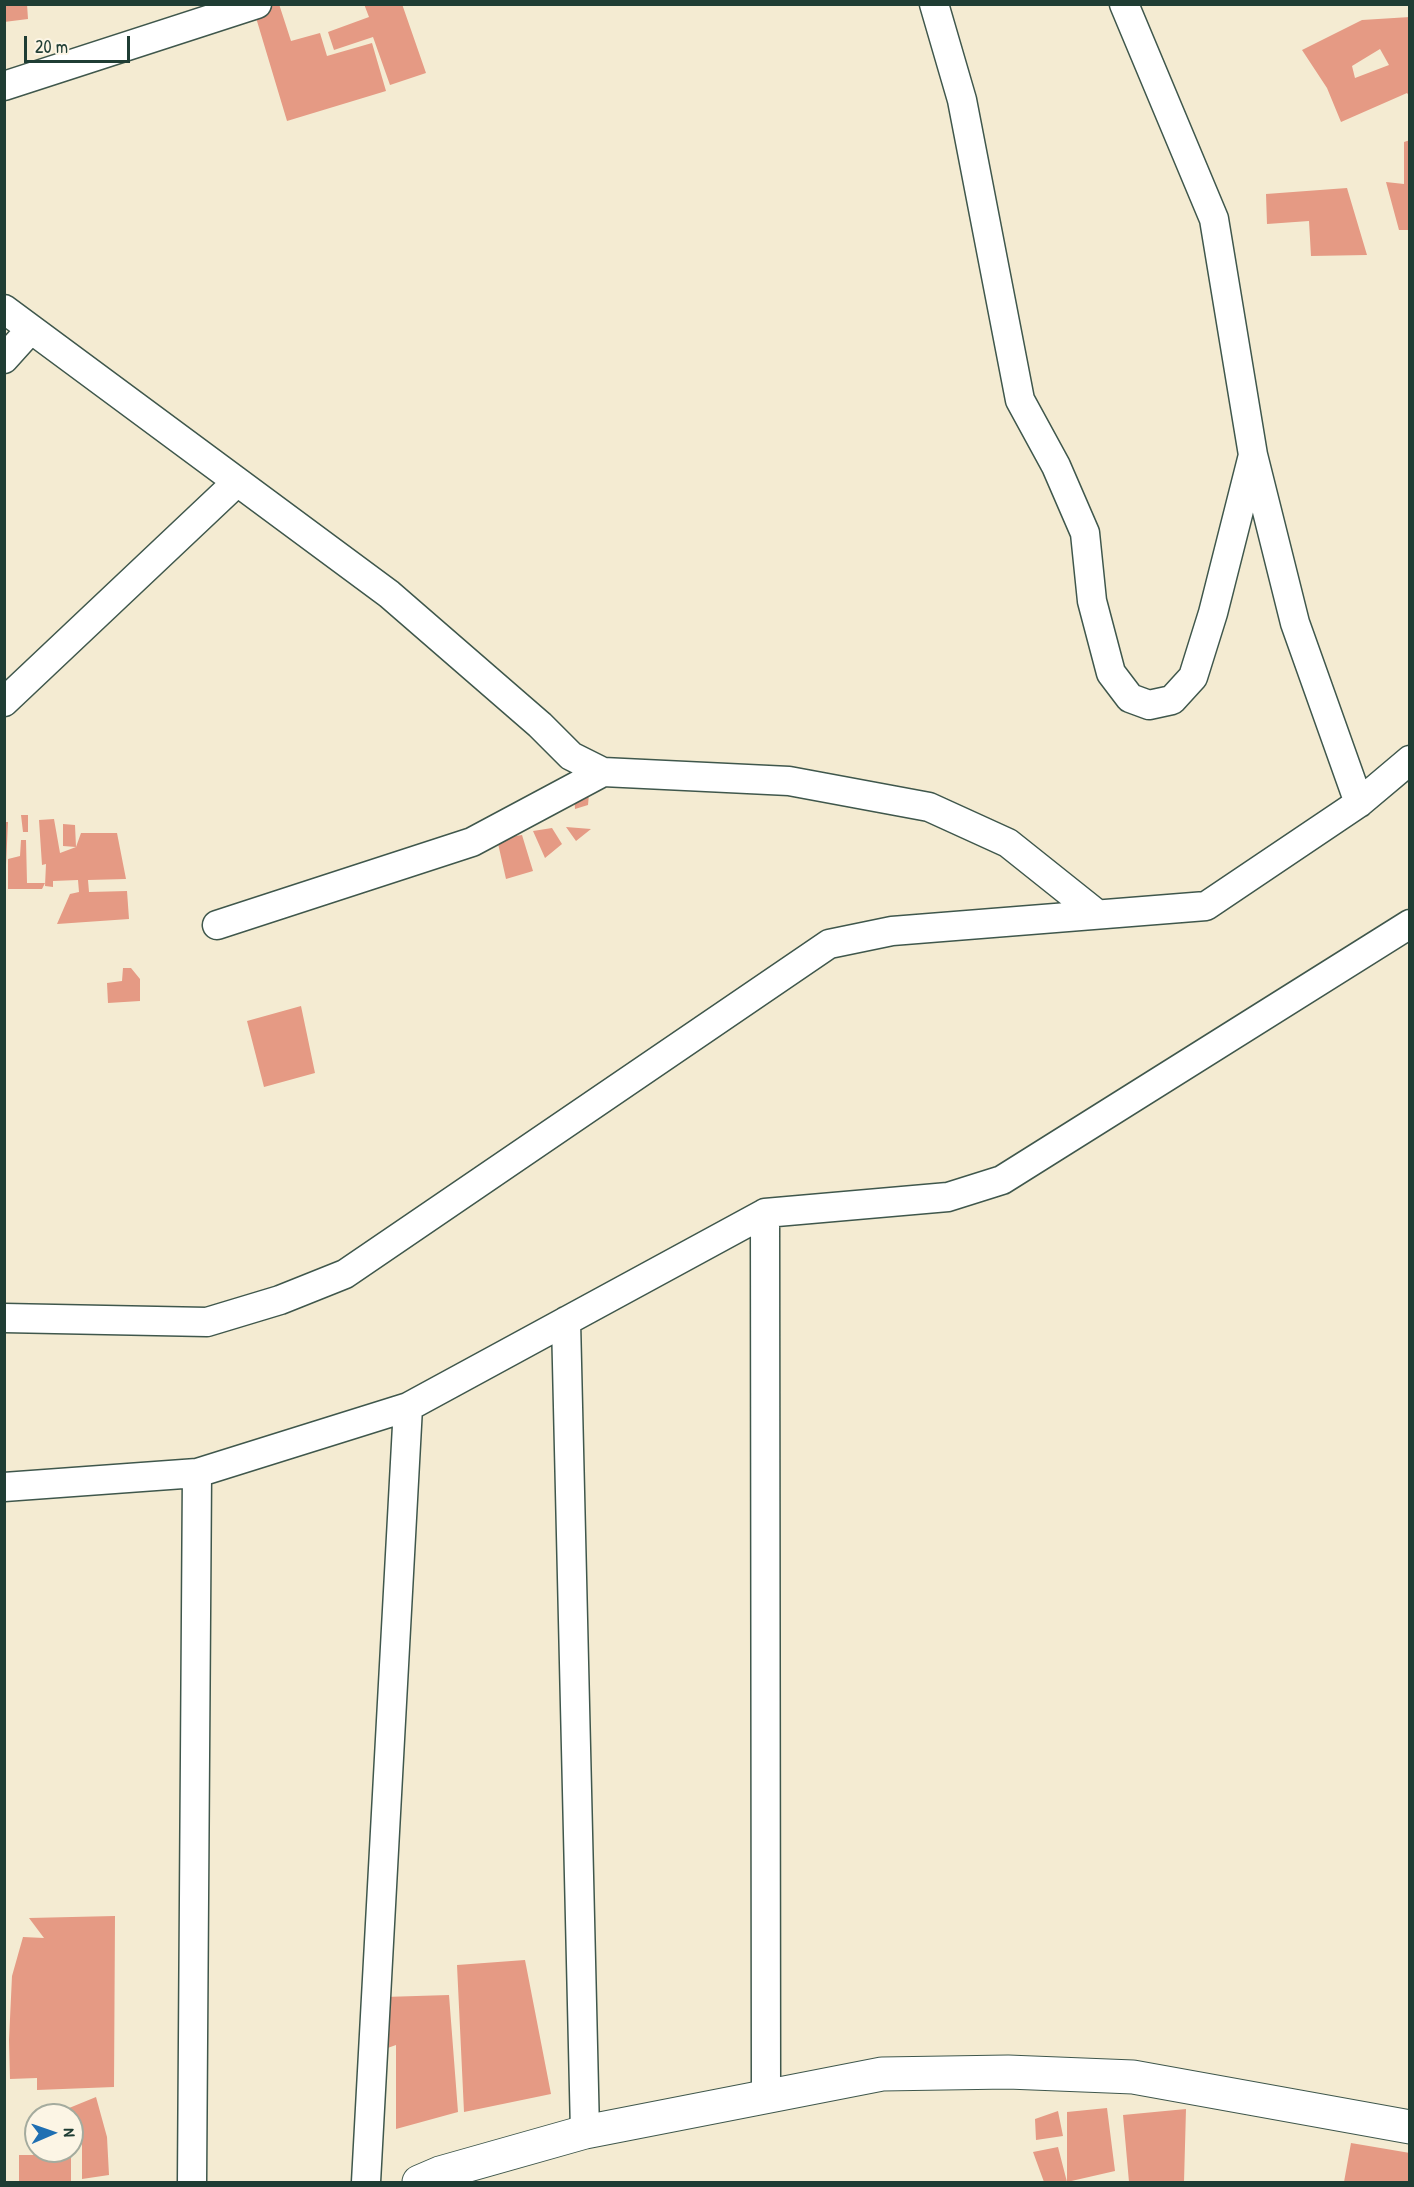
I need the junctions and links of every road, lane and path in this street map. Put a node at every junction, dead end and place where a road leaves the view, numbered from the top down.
1 (257, 4) edge
2 (934, 4) edge
3 (1124, 4) edge
4 (4, 86) edge
5 (4, 309) edge
6 (31, 329) junction
7 (4, 359) edge
8 (1253, 454) junction
9 (237, 482) junction
10 (4, 702) edge
11 (1410, 760) edge
12 (603, 772) junction
13 (1359, 802) junction
14 (1097, 914) junction
15 (1410, 924) edge
16 (217, 925) dead end
17 (765, 1213) junction
18 (4, 1318) edge
19 (566, 1321) junction
20 (408, 1407) junction
21 (197, 1473) junction
22 (4, 1486) edge
23 (766, 2096) junction
24 (1410, 2127) edge
25 (585, 2133) junction
26 (192, 2182) edge
27 (366, 2182) edge
28 (419, 2182) edge

1 - 4 street
2 - 8 street
3 - 8 street
5 - 6 street
6 - 7 street
6 - 9 street
8 - 13 street
9 - 10 street
9 - 12 street
11 - 13 street
12 - 14 street
12 - 16 street
13 - 14 street
14 - 18 street
15 - 17 street
17 - 19 street
17 - 23 street
19 - 20 street
19 - 25 street
20 - 21 street
20 - 27 street
21 - 22 street
21 - 26 street
23 - 24 main road
23 - 25 main road
25 - 28 main road

